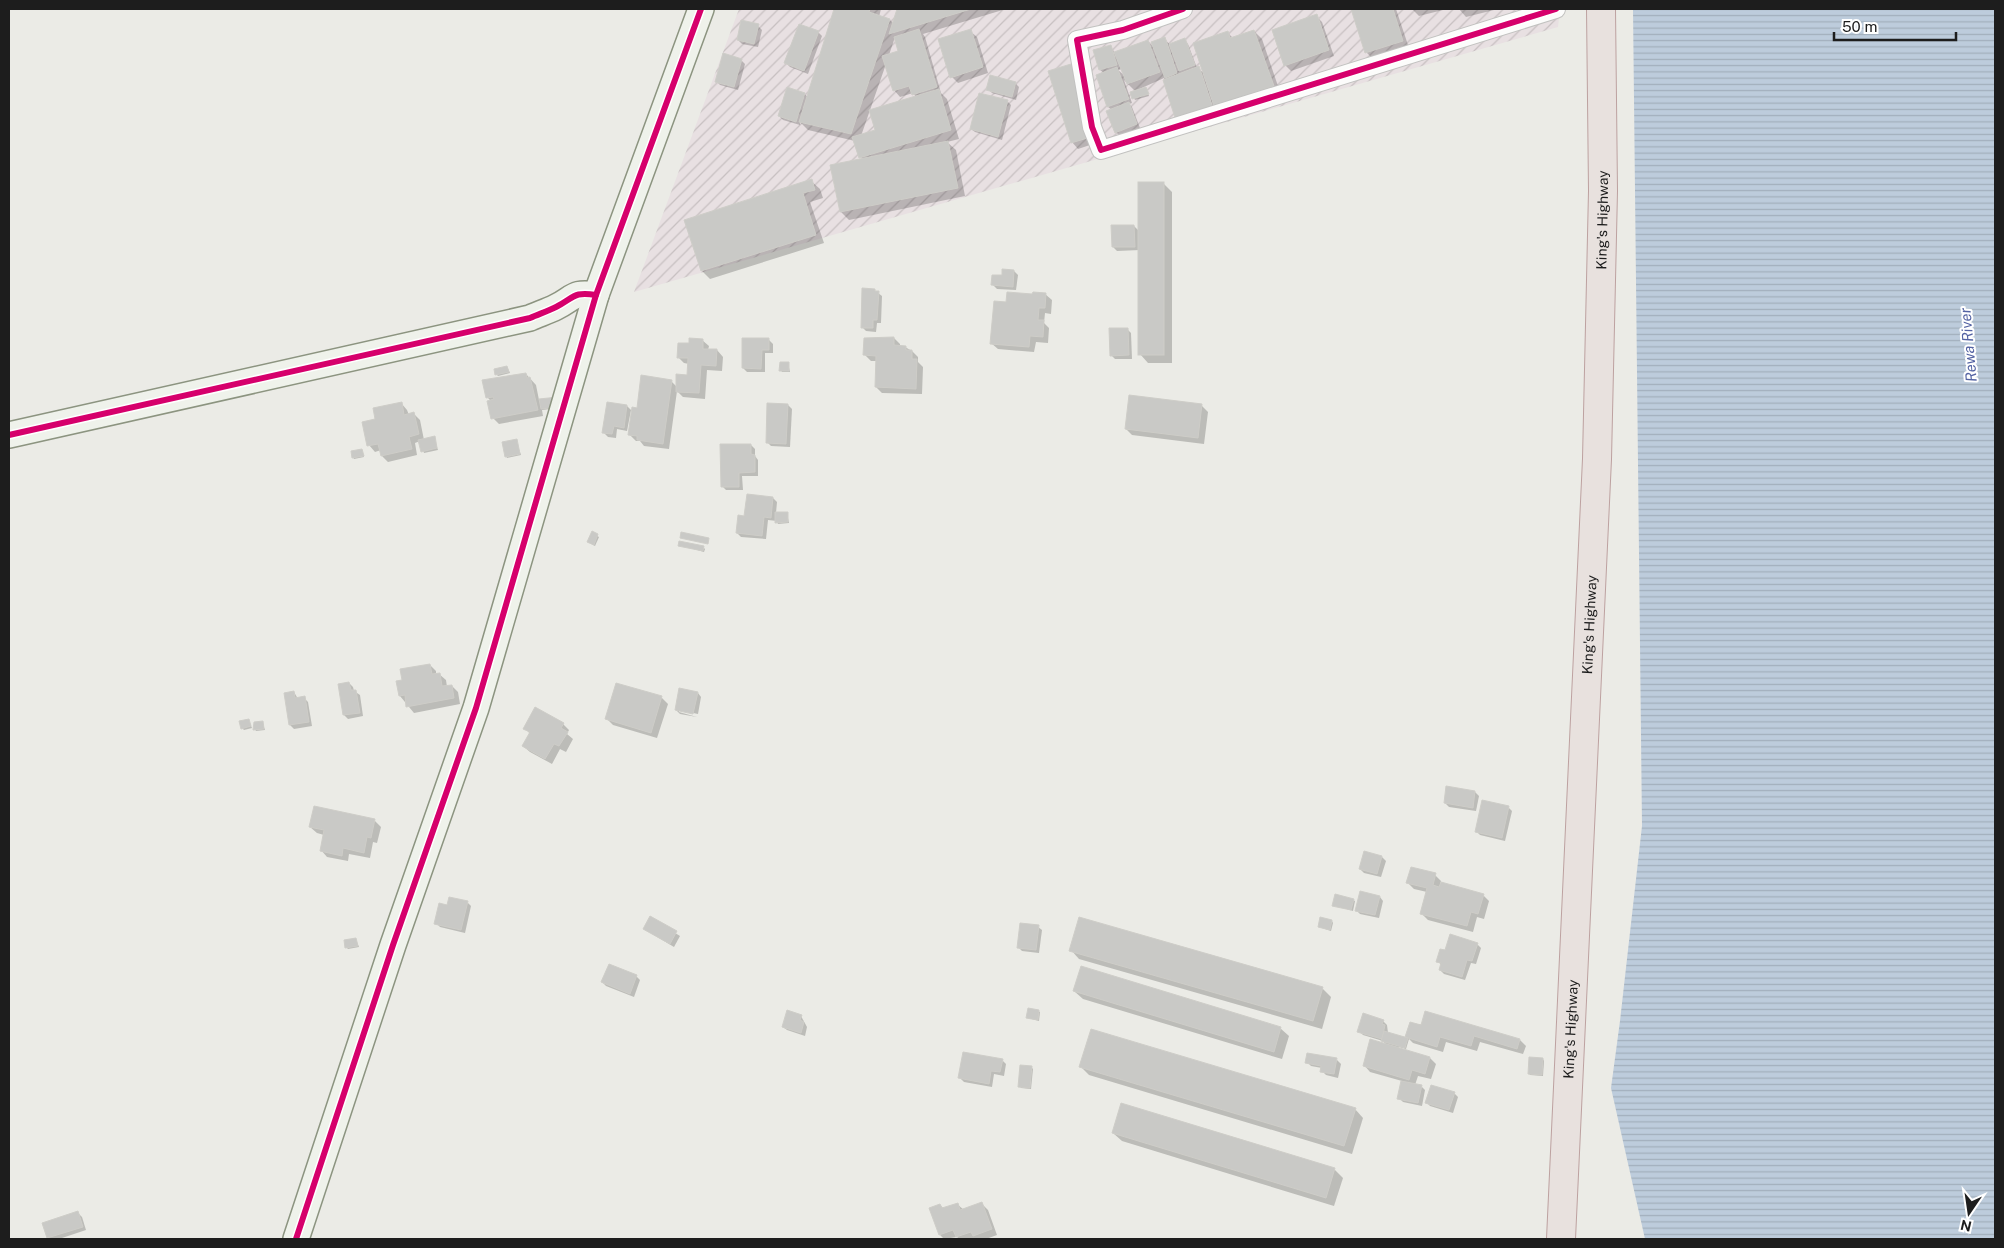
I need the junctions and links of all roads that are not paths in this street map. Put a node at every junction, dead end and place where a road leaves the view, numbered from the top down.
1 (701, 9) edge
2 (1183, 9) edge
3 (1556, 9) edge
4 (1601, 9) edge
5 (596, 295) junction
6 (9, 435) edge
7 (296, 1239) edge
8 (1561, 1239) edge

1 - 5 street
2 - 3 street
4 - 8 highway, King's Highway
5 - 6 street
5 - 7 street

